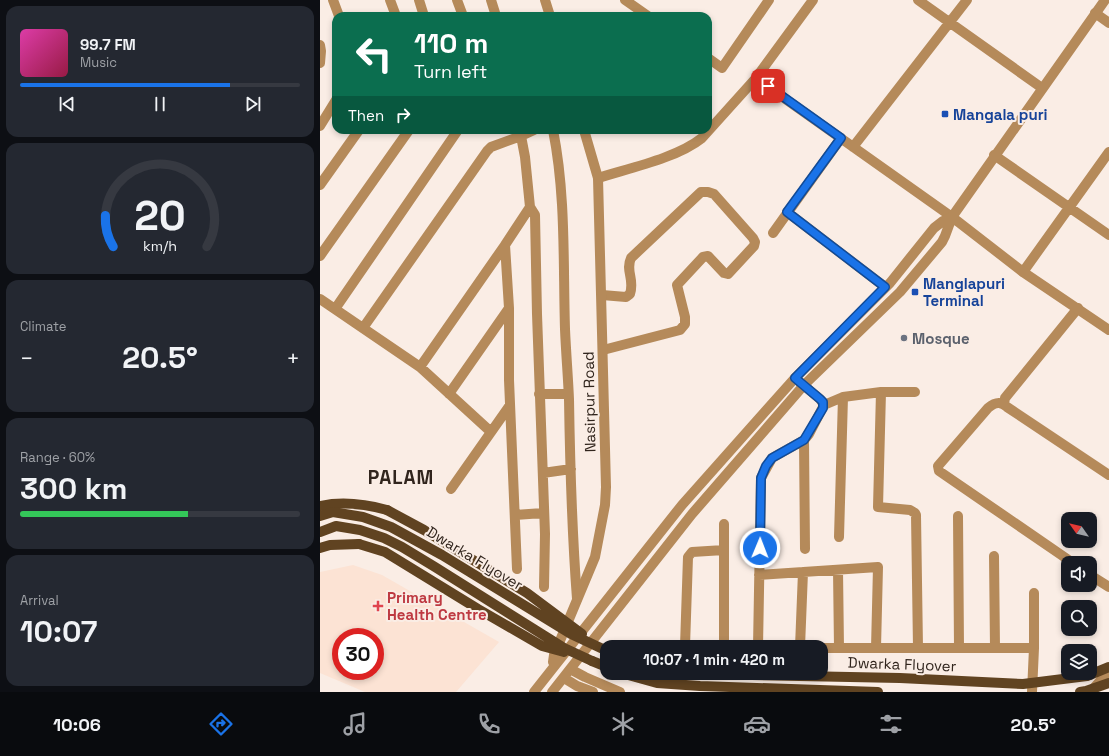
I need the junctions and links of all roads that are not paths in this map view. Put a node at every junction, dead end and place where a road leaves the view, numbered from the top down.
1 (334, 0) edge
2 (390, 0) edge
3 (419, 0) edge
4 (457, 0) edge
5 (491, 0) edge
6 (545, 0) edge
7 (625, 0) edge
8 (769, 0) edge
9 (813, 0) edge
10 (918, 0) edge
11 (967, 0) edge
12 (1105, 0) edge
13 (338, 12) edge
14 (394, 12) edge
15 (423, 12) edge
16 (462, 12) edge
17 (495, 12) edge
18 (549, 12) edge
19 (642, 12) edge
20 (1095, 13) junction
21 (950, 23) junction
22 (1109, 23) edge
23 (320, 46) edge
24 (712, 61) edge
25 (320, 63) edge
26 (756, 78) junction
27 (1042, 88) junction
28 (332, 106) edge
29 (320, 126) edge
30 (712, 129) edge
31 (355, 134) edge
32 (406, 134) edge
33 (455, 134) edge
34 (525, 134) edge
35 (554, 134) edge
36 (585, 134) edge
37 (707, 134) edge
38 (521, 136) junction
39 (841, 138) junction
40 (853, 147) junction
41 (1109, 152) edge
42 (994, 155) junction
43 (1105, 165) edge
44 (598, 178) junction
45 (320, 185) edge
46 (530, 207) junction
47 (1070, 207) junction
48 (787, 212) junction
49 (952, 217) junction
50 (773, 233) dead end
51 (1109, 235) edge
52 (505, 245) junction
53 (320, 256) edge
54 (1023, 272) junction
55 (885, 287) junction
56 (602, 295) junction
57 (320, 299) edge
58 (335, 308) junction
59 (509, 308) junction
60 (1078, 308) junction
61 (363, 328) junction
62 (1109, 330) edge
63 (603, 350) junction
64 (420, 367) junction
65 (795, 378) junction
66 (804, 385) junction
67 (881, 392) junction
68 (915, 392) dead end
69 (449, 394) junction
70 (539, 394) junction
71 (568, 394) junction
72 (843, 397) junction
73 (1004, 404) junction
74 (510, 405) junction
75 (824, 405) junction
76 (490, 432) junction
77 (804, 440) junction
78 (716, 467) junction
79 (570, 469) junction
80 (543, 473) junction
81 (726, 474) junction
82 (1109, 475) edge
83 (451, 489) dead end
84 (320, 506) edge
85 (543, 513) junction
86 (515, 515) junction
87 (320, 516) edge
88 (958, 516) dead end
89 (724, 524) dead end
90 (320, 532) edge
91 (839, 537) dead end
92 (320, 548) edge
93 (806, 549) dead end
94 (724, 550) junction
95 (994, 556) dead end
96 (1062, 556) edge
97 (517, 569) dead end
98 (838, 570) junction
99 (803, 572) junction
100 (759, 575) junction
101 (1097, 579) edge
102 (1109, 587) edge
103 (544, 588) dead end
104 (1034, 593) dead end
105 (577, 599) junction
106 (685, 640) edge
107 (724, 640) edge
108 (758, 640) edge
109 (800, 640) edge
110 (600, 647) edge
111 (600, 648) edge
112 (828, 648) edge
113 (839, 648) junction
114 (876, 648) junction
115 (918, 648) junction
116 (959, 648) junction
117 (995, 648) junction
118 (1034, 648) junction
119 (592, 661) junction
120 (600, 665) edge
121 (555, 666) junction
122 (1109, 667) edge
123 (570, 669) junction
124 (1109, 671) edge
125 (828, 677) edge
126 (564, 678) junction
127 (646, 680) edge
128 (1109, 683) edge
129 (534, 692) edge
130 (552, 692) edge
131 (593, 692) edge
132 (620, 692) edge
133 (878, 692) edge
134 (1032, 692) edge
135 (1080, 692) edge
136 (1091, 692) edge

1 - 13 street
2 - 14 street
3 - 15 street
4 - 16 street
5 - 17 street
6 - 18 street
7 - 19 street
8 - 24 street
9 - 26 street
10 - 21 street
11 - 21 street
12 - 20 street
20 - 22 street
20 - 27 street
21 - 27 street
21 - 40 street
23 - 25 street
26 - 30 street
26 - 39 street
27 - 42 street
28 - 29 street
31 - 45 street
32 - 53 street
33 - 58 street
34 - 38 street
35 - 71 street
36 - 44 street, Nasirpur Road
37 - 44 street
38 - 46 street
38 - 61 street
39 - 40 street
39 - 48 street
40 - 49 street
41 - 43 street
42 - 47 street
42 - 49 street
43 - 47 street
44 - 56 street, Nasirpur Road
46 - 52 street
46 - 70 street
47 - 51 street
47 - 54 street
48 - 50 street
48 - 55 street
49 - 54 street
49 - 55 street
49 - 66 street
52 - 59 street
52 - 64 street
54 - 60 street
55 - 65 street
56 - 63 street, Nasirpur Road
56 - 63 street
57 - 58 street
58 - 61 street
59 - 69 street
59 - 74 street
60 - 62 street
60 - 73 street
61 - 64 street
63 - 105 street, Nasirpur Road
64 - 69 street
65 - 66 street
65 - 78 street
66 - 75 street
66 - 81 street
67 - 68 street
67 - 72 street
67 - 115 street
69 - 76 street
70 - 71 street
70 - 80 street
71 - 79 street
72 - 75 street
72 - 91 street
73 - 82 street
73 - 96 street
74 - 76 street
74 - 86 street
75 - 77 street
76 - 83 street
77 - 93 street
77 - 100 street
78 - 81 street
78 - 121 street
79 - 80 street
79 - 105 street
80 - 85 street
81 - 123 street
84 - 110 main road, bridge
85 - 86 street
85 - 103 street
86 - 97 street
87 - 111 main road, Dwarka Flyover, bridge
88 - 116 street
89 - 94 street
90 - 119 main road, Dwarka Flyover, bridge
92 - 119 main road, bridge
94 - 106 street
94 - 107 street
95 - 117 street
98 - 99 street
98 - 113 street
98 - 114 street
99 - 100 street
99 - 109 street
100 - 108 street
101 - 102 street
104 - 118 street
105 - 121 street, Nasirpur Road
112 - 113 street
113 - 114 street
114 - 115 street
115 - 116 street
116 - 117 street
117 - 118 street
118 - 134 street
119 - 120 main road, Dwarka Flyover
121 - 129 street
122 - 125 main road, Dwarka Flyover, bridge
123 - 126 street
123 - 132 street
124 - 136 street
126 - 130 street
126 - 131 street
127 - 133 main road, Dwarka Flyover
128 - 135 main road, bridge

